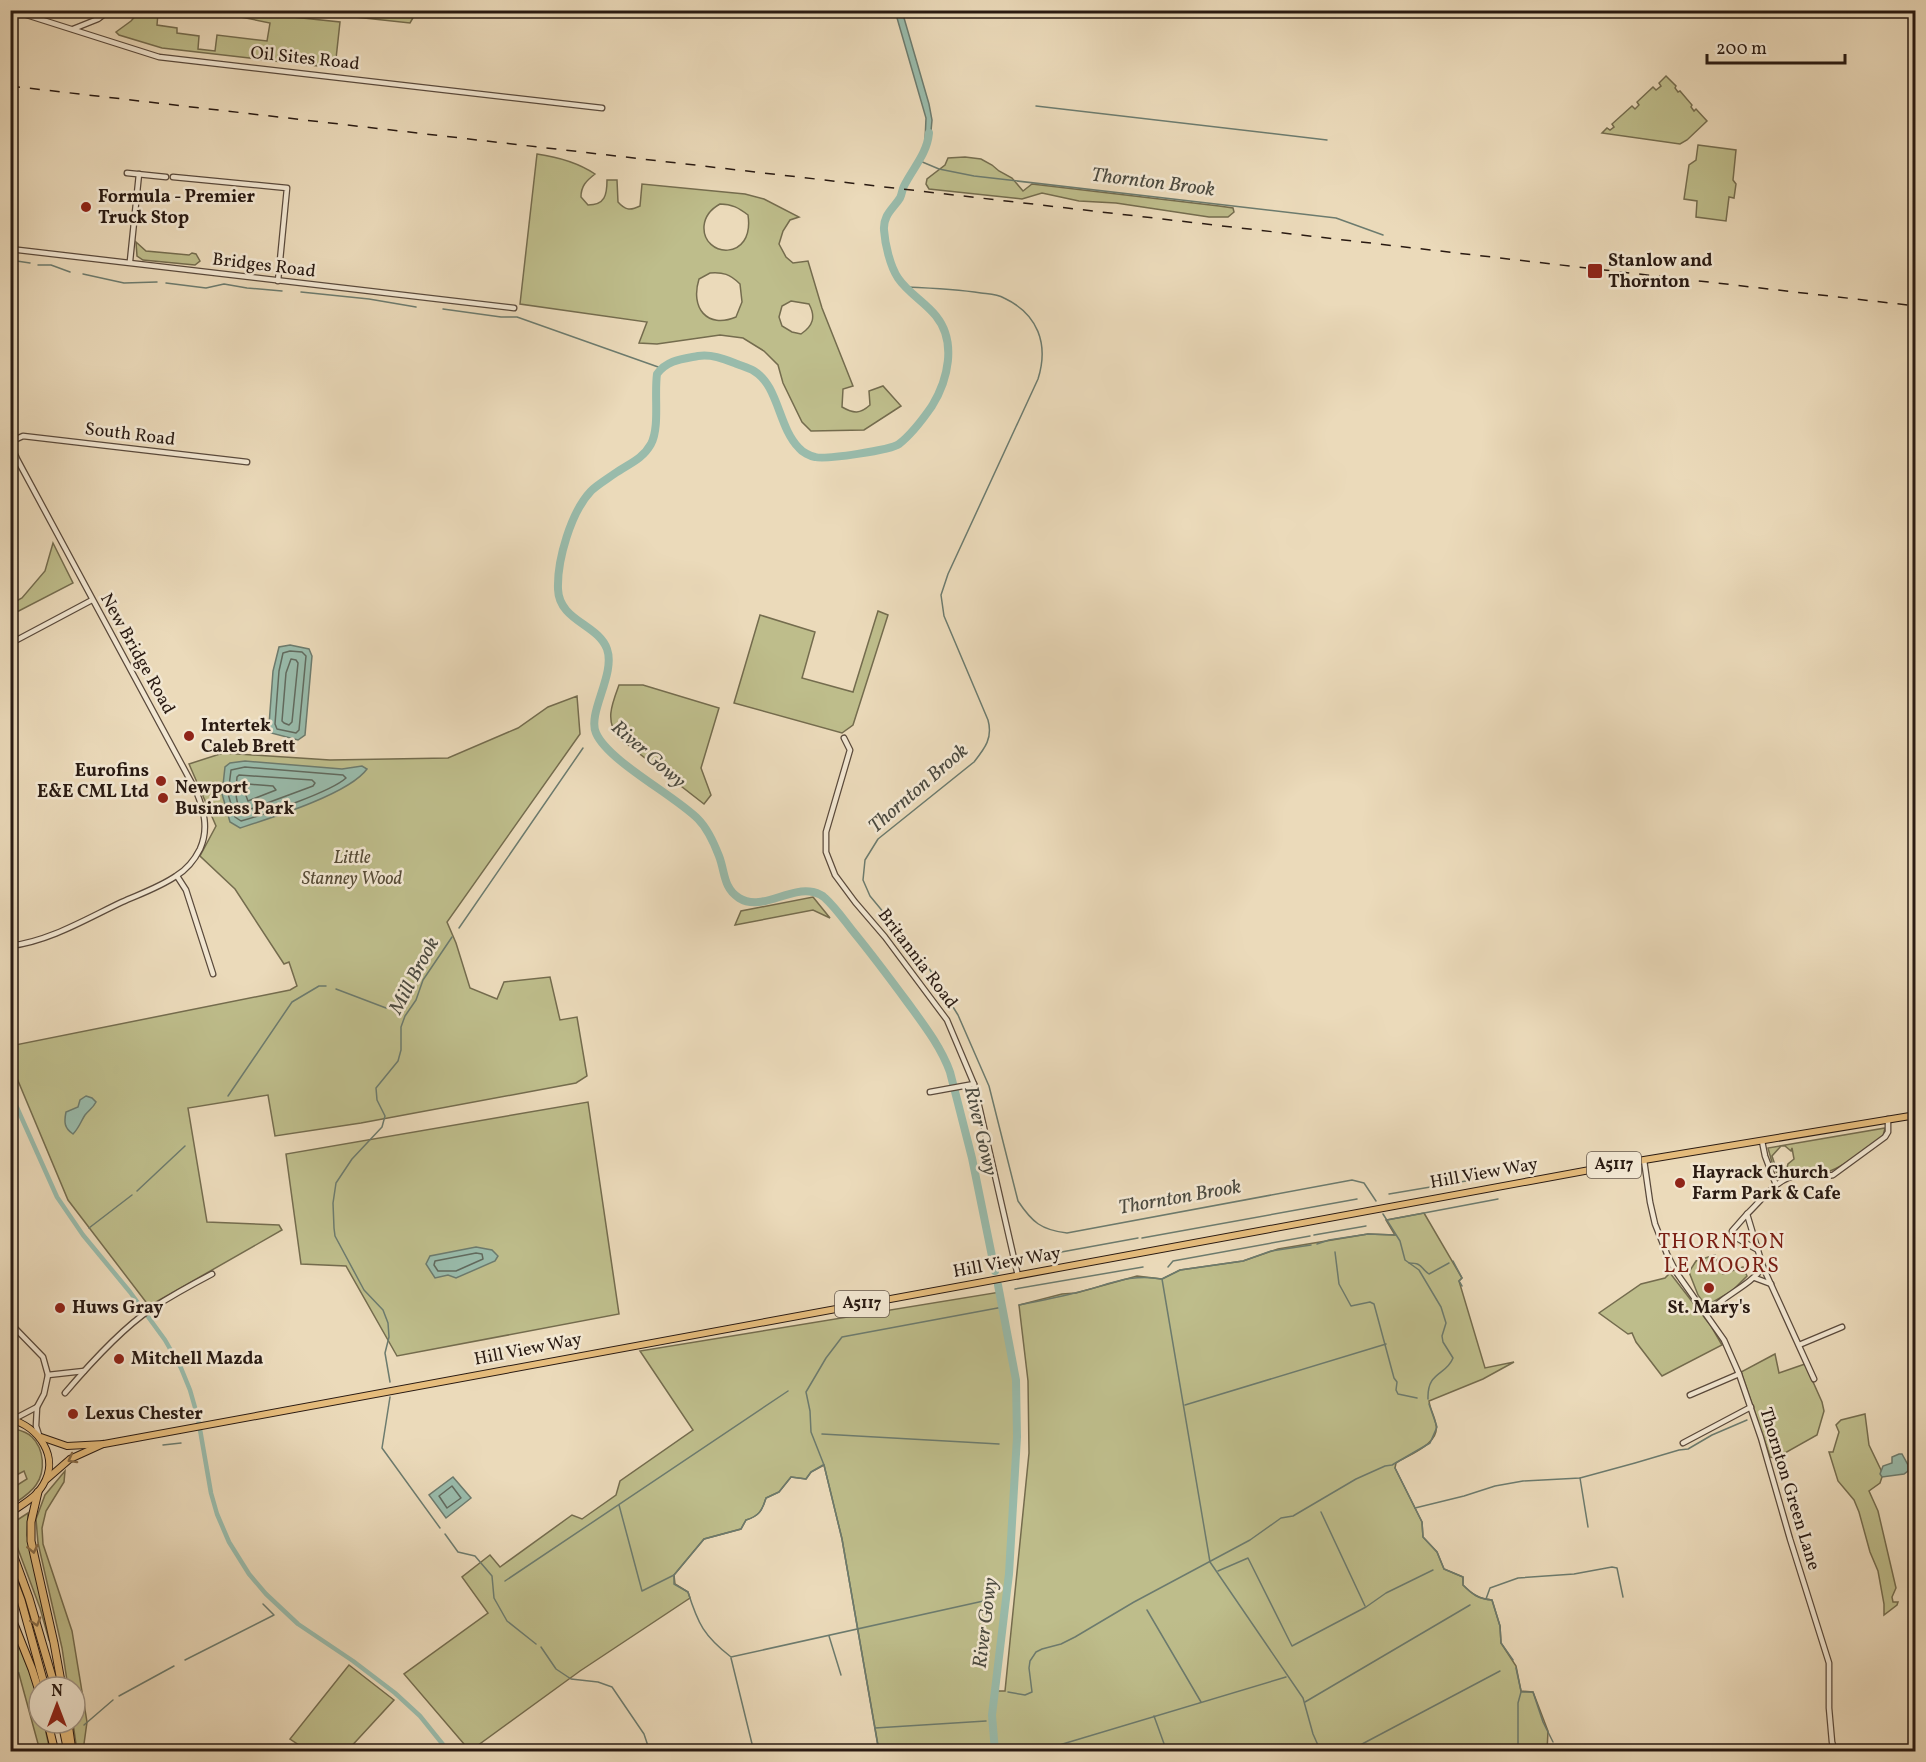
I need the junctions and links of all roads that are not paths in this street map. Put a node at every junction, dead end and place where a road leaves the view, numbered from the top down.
1 (11, 10) edge
2 (110, 10) edge
3 (73, 30) junction
4 (602, 108) dead end
5 (127, 173) dead end
6 (139, 174) junction
7 (166, 177) dead end
8 (173, 177) dead end
9 (10, 249) edge
10 (130, 261) junction
11 (278, 281) junction
12 (514, 308) dead end
13 (10, 442) edge
14 (247, 462) dead end
15 (92, 600) junction
16 (13, 642) dead end
17 (844, 738) dead end
18 (177, 876) junction
19 (10, 946) edge
20 (213, 974) dead end
21 (974, 1084) junction
22 (930, 1092) dead end
23 (1916, 1115) edge
24 (1888, 1119) junction
25 (1762, 1141) junction
26 (1644, 1160) junction
27 (1776, 1185) junction
28 (1747, 1214) junction
29 (1758, 1250) junction
30 (1763, 1266) junction
31 (212, 1274) dead end
32 (1018, 1276) junction
33 (1755, 1278) junction
34 (1771, 1284) junction
35 (1707, 1314) junction
36 (10, 1323) edge
37 (1842, 1327) dead end
38 (1799, 1345) junction
39 (84, 1371) junction
40 (1739, 1374) junction
41 (48, 1375) junction
42 (1814, 1378) dead end
43 (65, 1393) dead end
44 (1690, 1395) dead end
45 (37, 1407) junction
46 (1751, 1407) junction
47 (10, 1419) edge
48 (40, 1436) junction
49 (1683, 1443) dead end
50 (104, 1444) junction
51 (45, 1481) junction
52 (38, 1492) junction
53 (10, 1513) edge
54 (10, 1546) edge
55 (10, 1571) edge
56 (10, 1614) edge
57 (35, 1675) edge
58 (42, 1675) edge
59 (51, 1675) edge
60 (60, 1675) edge
61 (52, 1735) edge
62 (65, 1735) edge
63 (68, 1735) edge
64 (56, 1752) edge
65 (69, 1752) edge
66 (1835, 1752) edge

1 - 3 street, Oil Sites Road
2 - 3 street
3 - 4 street, Oil Sites Road
5 - 6 street
6 - 7 street
6 - 10 street
8 - 11 street
9 - 10 street, Bridges Road
10 - 11 street, Bridges Road
11 - 12 street, Bridges Road
13 - 14 street, South Road
13 - 15 street, New Bridge Road
15 - 16 street
15 - 18 street, New Bridge Road
17 - 21 street, Britannia Road
18 - 19 street, New Bridge Road
18 - 20 street
21 - 22 street
21 - 32 street, Britannia Road
23 - 24 main road, Hill View Way / A5117
24 - 25 main road, Hill View Way / A5117
24 - 27 street
25 - 26 main road, Hill View Way / A5117
25 - 27 street
26 - 32 main road, Hill View Way / A5117
26 - 35 street, Thornton Green Lane
27 - 28 street
28 - 29 street
28 - 29 street
29 - 30 street
30 - 33 street
30 - 34 street
31 - 39 street
32 - 50 main road, Hill View Way / A5117
33 - 34 street
33 - 35 street
34 - 38 street
35 - 40 street, Thornton Green Lane
36 - 41 street
37 - 38 street
38 - 42 street
39 - 41 street
39 - 43 street
40 - 44 street
40 - 46 street, Thornton Green Lane
41 - 45 street
45 - 47 street
45 - 48 street
46 - 49 street
46 - 66 street, Thornton Green Lane
47 - 48 main road, Hill View Way
48 - 50 main road, Hill View Way / A5117
48 - 51 main road
50 -> 51 main road, Hill View Way / A5117
51 - 52 main road, Hill View Way
52 - 53 main road
52 -> 60 highway
54 -> 59 highway
55 - 58 highway
56 - 57 highway
61 - 64 highway
62 - 65 highway
63 - 65 highway

